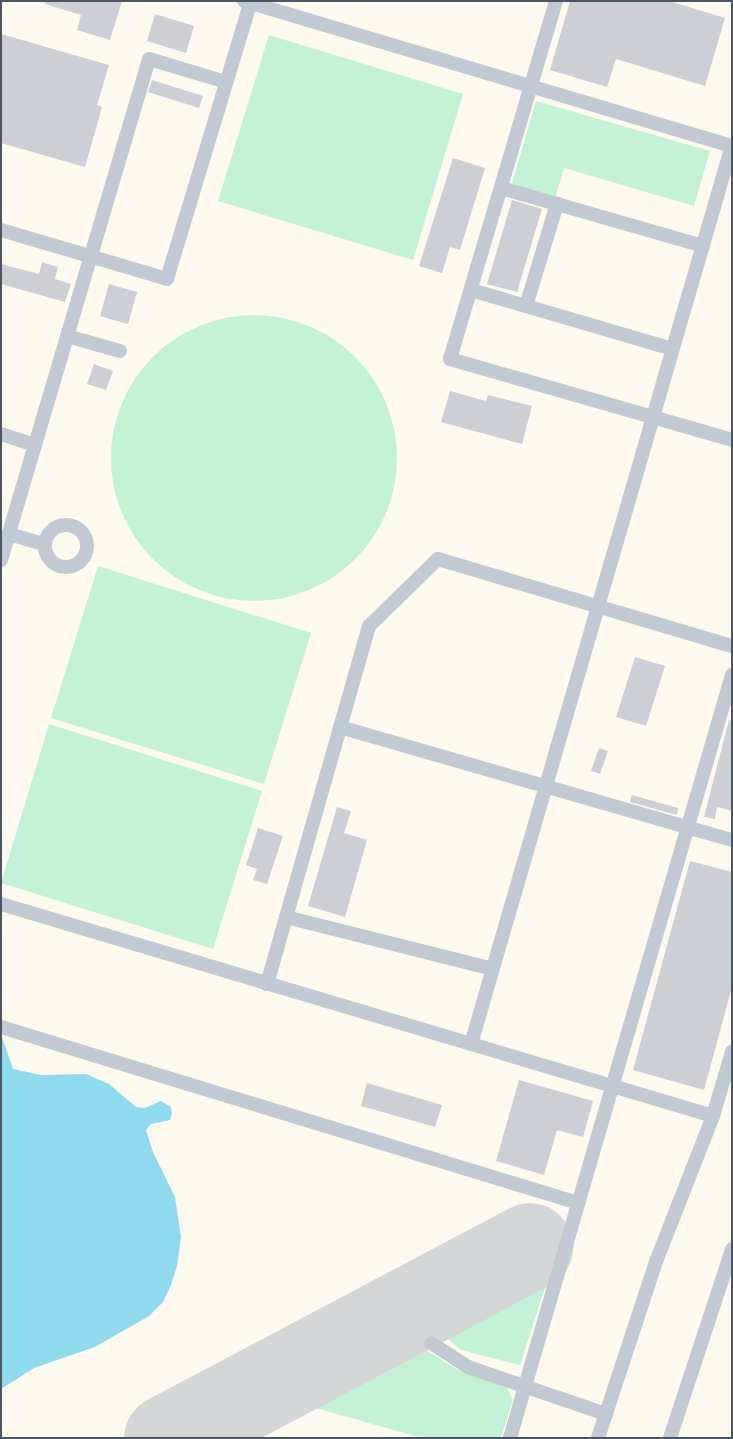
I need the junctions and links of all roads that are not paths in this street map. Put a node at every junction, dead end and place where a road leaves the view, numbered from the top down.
1 (556, 1) edge
2 (248, 2) edge
3 (226, 82) junction
4 (530, 86) junction
5 (732, 146) edge
6 (501, 188) junction
7 (556, 204) junction
8 (1, 230) edge
9 (703, 246) junction
10 (91, 256) junction
11 (471, 290) junction
12 (526, 306) junction
13 (67, 336) junction
14 (673, 349) junction
15 (120, 351) dead end
16 (653, 417) junction
17 (1, 434) edge
18 (732, 440) edge
19 (35, 445) junction
20 (9, 534) junction
21 (44, 544) dead end
22 (1, 560) edge
23 (598, 606) junction
24 (732, 646) edge
25 (732, 675) edge
26 (340, 727) junction
27 (546, 786) junction
28 (688, 827) junction
29 (732, 840) edge
30 (1, 904) edge
31 (286, 918) junction
32 (493, 969) junction
33 (267, 984) junction
34 (1, 1027) edge
35 (471, 1044) junction
36 (732, 1052) edge
37 (612, 1086) junction
38 (713, 1116) junction
39 (578, 1203) junction
40 (732, 1249) edge
41 (431, 1343) dead end
42 (525, 1386) junction
43 (606, 1414) junction
44 (510, 1438) edge
45 (598, 1438) edge
46 (670, 1438) edge

1 - 4 lane
2 - 3 lane
2 - 4 lane
3 - 10 lane
3 - 10 lane
4 - 5 lane
4 - 6 lane
5 - 9 lane
6 - 7 lane
6 - 11 lane
7 - 9 lane
7 - 12 lane
8 - 10 lane
9 - 14 lane
10 - 13 lane
11 - 12 lane
11 - 16 lane
12 - 14 lane
13 - 15 lane
13 - 19 lane
14 - 16 lane
16 - 18 lane
16 - 23 lane
17 - 19 lane
19 - 20 lane
20 - 21 lane
20 - 22 lane
23 - 24 lane
23 - 26 lane
23 - 27 lane
25 - 28 lane
26 - 27 lane
26 - 31 lane
27 - 28 lane
27 - 32 lane
28 - 29 lane
28 - 37 lane
30 - 33 lane
31 - 32 lane
31 - 33 lane
32 - 35 lane
33 - 35 lane
34 - 39 lane
35 - 37 lane
36 - 38 lane
37 - 38 lane
37 - 39 lane
38 - 43 lane
39 - 42 lane
40 - 46 lane
41 - 42 lane
42 - 43 lane
42 - 44 lane
43 - 45 lane

